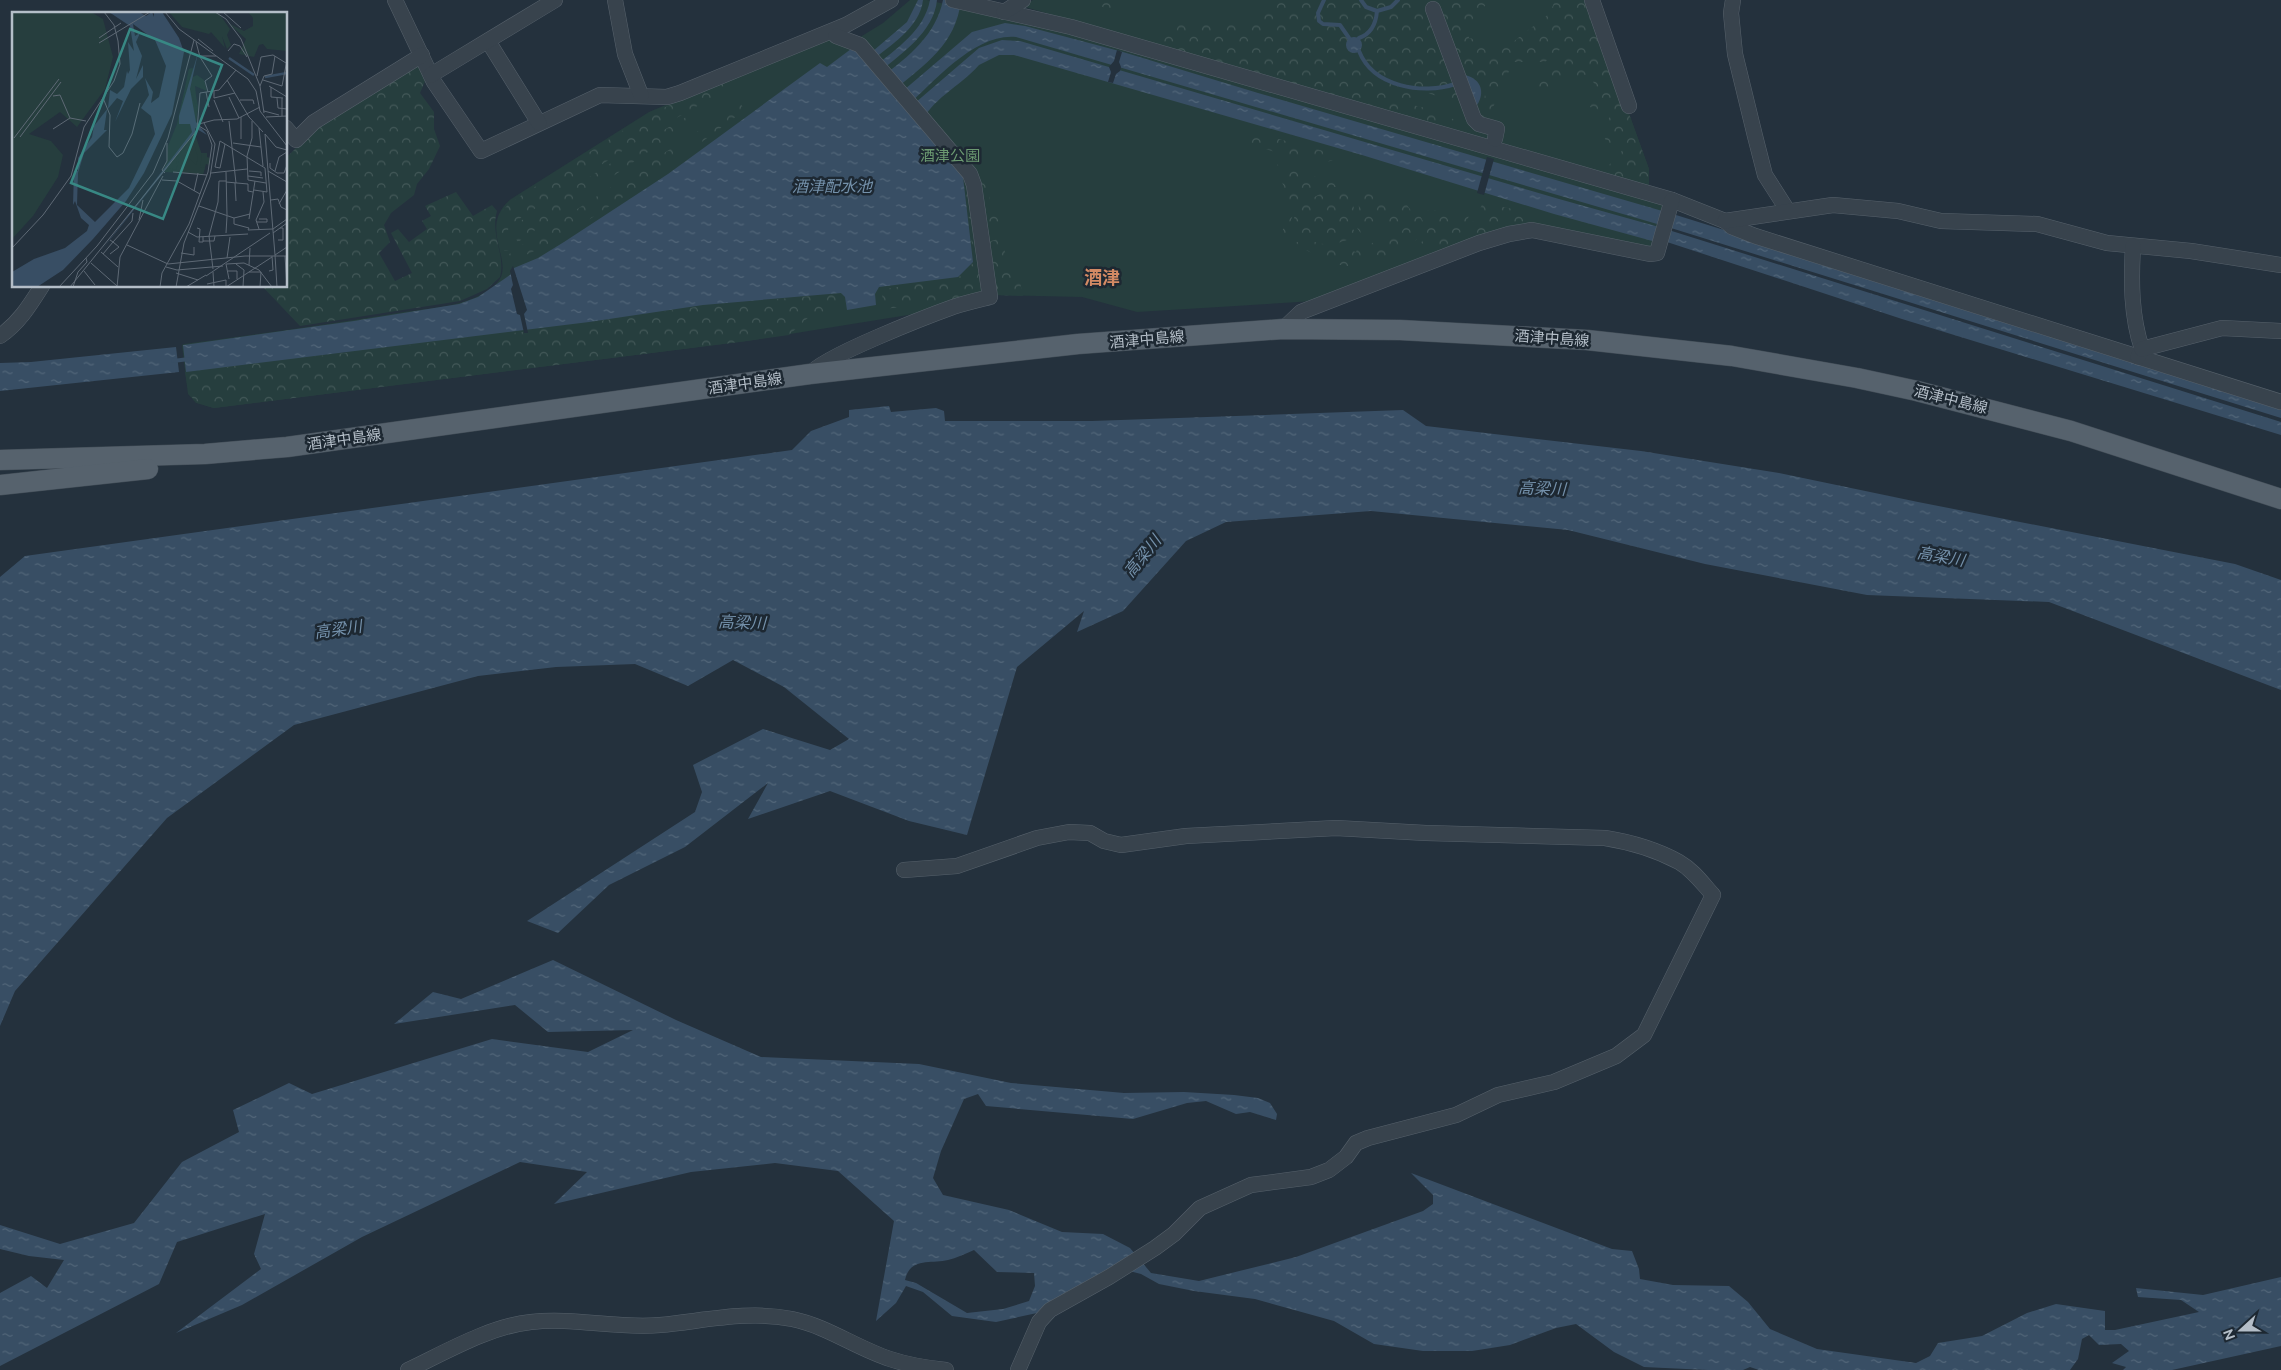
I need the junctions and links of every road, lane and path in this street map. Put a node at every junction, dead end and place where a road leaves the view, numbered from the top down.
1 (394, 0) edge
2 (555, 0) edge
3 (615, 0) edge
4 (1023, 0) edge
5 (1592, 0) edge
6 (1733, 0) edge
7 (957, 1) edge
8 (881, 2) edge
9 (1433, 9) dead end
10 (1004, 12) junction
11 (836, 36) dead end
12 (488, 41) junction
13 (422, 55) junction
14 (431, 75) junction
15 (641, 95) junction
16 (1629, 106) dead end
17 (539, 124) junction
18 (1495, 139) dead end
19 (291, 145) edge
20 (1671, 205) junction
21 (1788, 211) junction
22 (1725, 221) junction
23 (2133, 246) junction
24 (2281, 265) edge
25 (41, 288) edge
26 (1283, 329) junction
27 (2281, 331) edge
28 (0, 336) edge
29 (2140, 353) junction
30 (810, 374) junction
31 (2281, 402) edge
32 (268, 449) junction
33 (0, 460) edge
34 (0, 485) edge
35 (2281, 499) edge
36 (904, 870) dead end
37 (408, 1370) edge
38 (946, 1370) edge
39 (1018, 1370) edge

1 - 13 street
2 - 12 street
3 - 15 street
4 - 10 street
5 - 16 street
6 - 21 street
7 - 10 street
8 - 15 street
9 - 18 street
10 - 20 street
11 - 30 street
12 - 14 street
12 - 17 street
13 - 14 street
13 - 19 street
14 - 17 street
15 - 17 street
20 - 22 street
20 - 26 street
21 - 22 street
21 - 23 street
22 - 29 street
23 - 24 street
23 - 29 street
25 - 28 street
26 - 30 main road, 酒津中島線
26 - 35 main road, 酒津中島線
27 - 29 street
29 - 31 street
30 - 32 main road, 酒津中島線
32 - 33 main road, 酒津中島線
32 - 34 main road
36 - 39 street
37 - 38 street

